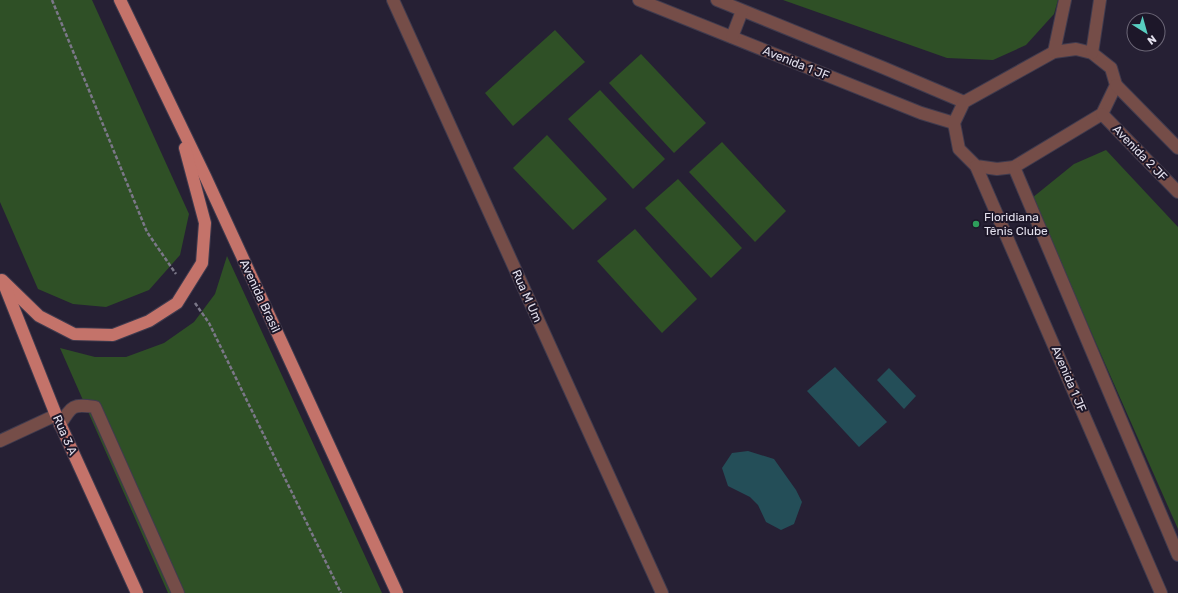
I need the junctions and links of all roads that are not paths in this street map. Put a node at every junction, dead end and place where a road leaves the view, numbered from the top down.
1 (120, 0) edge
2 (393, 0) edge
3 (639, 0) edge
4 (717, 0) edge
5 (1065, 0) edge
6 (1100, 0) edge
7 (742, 11) junction
8 (732, 37) junction
9 (1054, 52) junction
10 (1092, 53) junction
11 (1116, 85) junction
12 (964, 102) junction
13 (1102, 114) junction
14 (178, 121) junction
15 (954, 123) junction
16 (1178, 148) edge
17 (976, 166) junction
18 (1014, 166) junction
19 (1178, 192) edge
20 (1, 277) edge
21 (58, 420) junction
22 (0, 440) edge
23 (1178, 555) edge
24 (137, 593) edge
25 (178, 593) edge
26 (397, 593) edge
27 (662, 593) edge
28 (1162, 593) edge

1 - 14 main road, Avenida Brasil
2 - 27 street, Rua M Um
3 - 8 street, Avenida 1 JF
4 - 7 street
5 - 9 street
6 - 10 street
7 - 8 street
7 - 12 street
8 - 15 street, Avenida 1 JF
9 - 10 street
9 - 12 street
10 - 11 street
11 - 13 street
11 - 16 street
12 - 15 street
13 - 18 street
13 - 19 street, Avenida 2 JF
14 - 20 main road
14 - 26 main road, Avenida Brasil
15 - 17 street
17 - 18 street
17 - 28 street, Avenida 1 JF
18 - 23 street
20 - 21 main road, Rua 3 A
21 - 22 street
21 - 24 main road, Rua 3 A
21 - 25 street

